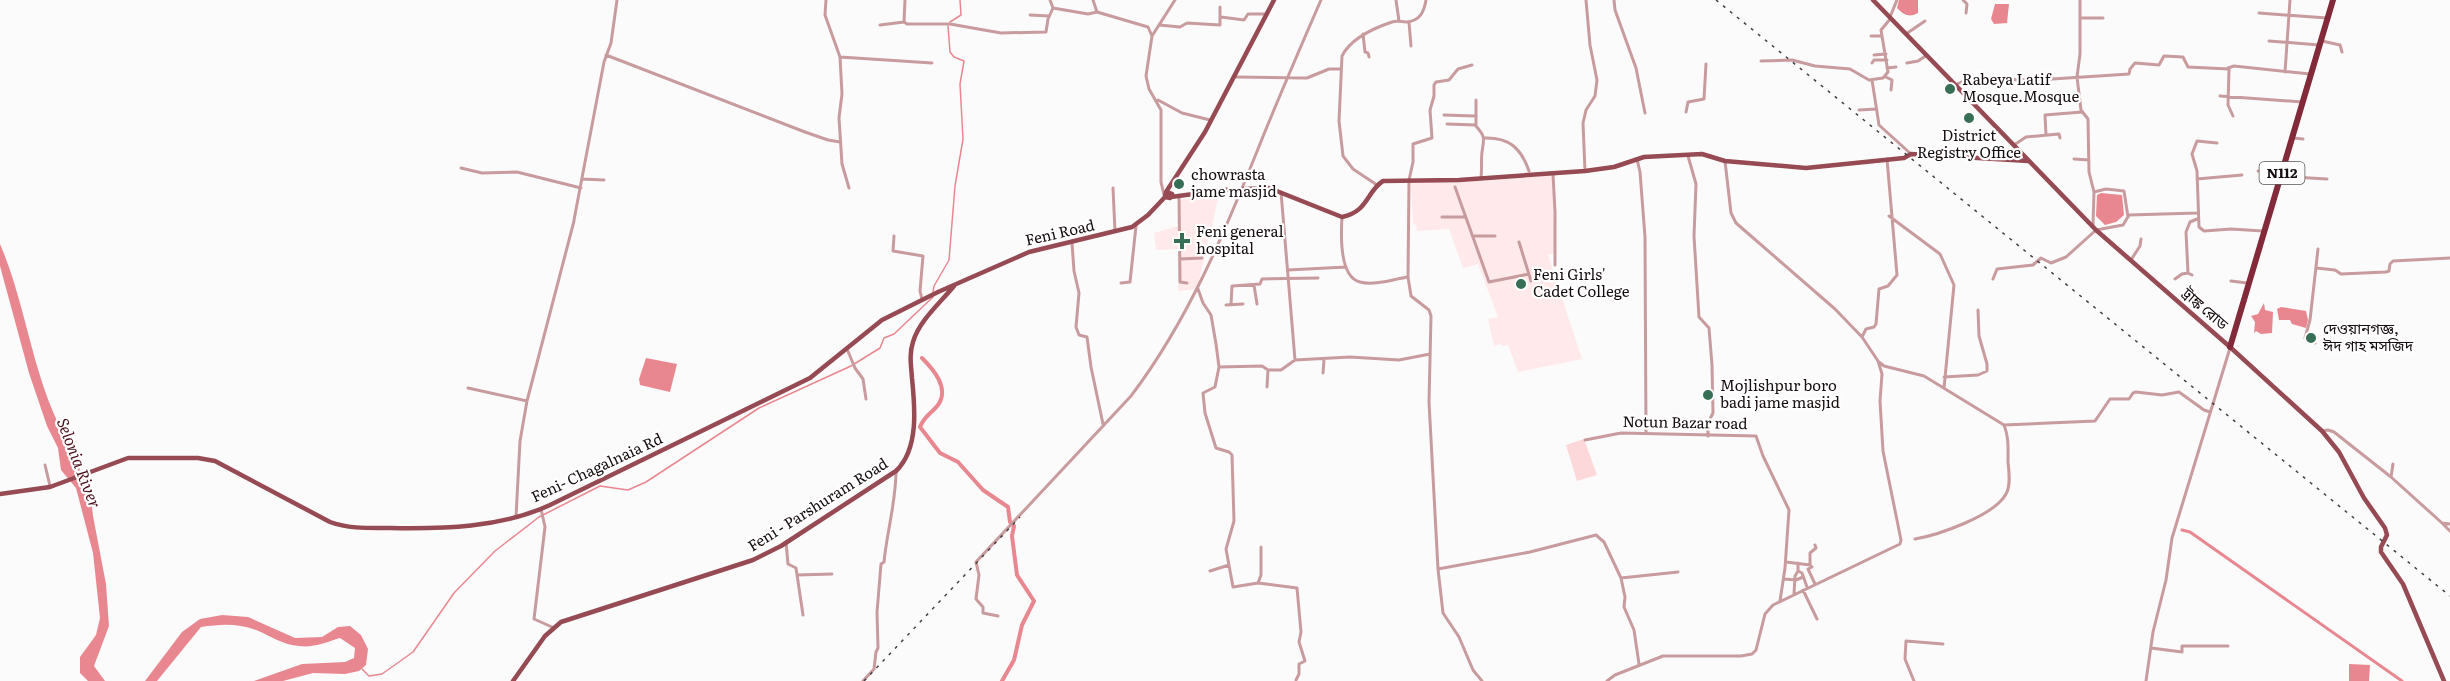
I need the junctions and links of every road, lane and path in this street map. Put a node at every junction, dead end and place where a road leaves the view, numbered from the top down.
1 (617, 0) edge
2 (826, 0) edge
3 (905, 0) edge
4 (1050, 0) edge
5 (1093, 0) edge
6 (1175, 0) edge
7 (1275, 0) edge
8 (1321, 0) edge
9 (1396, 0) edge
10 (1426, 0) edge
11 (1586, 0) edge
12 (1614, 0) edge
13 (1873, 0) edge
14 (1897, 0) edge
15 (1963, 0) edge
16 (2080, 0) edge
17 (2290, 0) edge
18 (2333, 0) edge
19 (1220, 7) dead end
20 (1053, 8) junction
21 (1097, 12) junction
22 (1966, 13) dead end
23 (2259, 13) dead end
24 (1267, 14) junction
25 (1030, 15) dead end
26 (2289, 15) junction
27 (1050, 16) junction
28 (1890, 17) junction
29 (1221, 18) junction
30 (2082, 18) junction
31 (2103, 18) dead end
32 (2327, 18) junction
33 (1399, 21) junction
34 (1925, 21) dead end
35 (904, 22) junction
36 (1409, 22) junction
37 (879, 25) dead end
38 (1159, 25) junction
39 (1363, 34) junction
40 (1906, 34) junction
41 (1152, 36) junction
42 (1871, 36) dead end
43 (1882, 36) junction
44 (2269, 41) dead end
45 (2287, 42) junction
46 (2319, 43) junction
47 (1411, 46) dead end
48 (2342, 52) dead end
49 (1886, 54) junction
50 (606, 55) junction
51 (1874, 55) dead end
52 (1927, 55) junction
53 (840, 57) junction
54 (1369, 57) dead end
55 (1761, 61) dead end
56 (1888, 61) junction
57 (932, 63) dead end
58 (1872, 63) dead end
59 (1907, 63) dead end
60 (1706, 64) dead end
61 (1472, 65) dead end
62 (1896, 67) dead end
63 (2228, 68) junction
64 (1341, 69) junction
65 (2285, 72) junction
66 (1888, 73) junction
67 (2312, 74) junction
68 (1288, 76) junction
69 (1236, 77) junction
70 (2077, 77) junction
71 (1872, 80) junction
72 (1955, 85) junction
73 (1892, 90) dead end
74 (2229, 95) junction
75 (2220, 96) dead end
76 (1156, 99) junction
77 (1476, 100) dead end
78 (2303, 103) junction
79 (1864, 104) dead end
80 (1876, 109) junction
81 (1859, 110) dead end
82 (1865, 110) junction
83 (1686, 112) dead end
84 (2082, 112) junction
85 (1645, 113) dead end
86 (1444, 115) dead end
87 (1475, 116) junction
88 (2233, 116) dead end
89 (1212, 120) junction
90 (1447, 124) dead end
91 (1476, 125) junction
92 (2046, 135) junction
93 (1484, 138) junction
94 (2060, 138) dead end
95 (2292, 138) junction
96 (2303, 140) dead end
97 (840, 142) junction
98 (2217, 143) dead end
99 (2014, 145) junction
100 (1911, 154) junction
101 (1688, 156) junction
102 (1887, 158) junction
103 (1637, 159) junction
104 (2074, 159) dead end
105 (2089, 160) junction
106 (1725, 161) junction
107 (2029, 161) junction
108 (461, 168) dead end
109 (1529, 171) dead end
110 (1586, 171) junction
111 (2258, 171) dead end
112 (1553, 174) junction
113 (2282, 174) junction
114 (2242, 175) dead end
115 (1481, 178) junction
116 (582, 179) junction
117 (2198, 179) junction
118 (2327, 179) dead end
119 (604, 180) dead end
120 (1409, 180) junction
121 (1377, 185) junction
122 (1455, 187) dead end
123 (581, 188) junction
124 (849, 188) dead end
125 (1113, 188) dead end
126 (1242, 190) junction
127 (1281, 192) junction
128 (2094, 192) junction
129 (1167, 195) junction
130 (1179, 196) junction
131 (2197, 213) junction
132 (577, 215) dead end
133 (2128, 216) junction
134 (1342, 217) junction
135 (1442, 217) dead end
136 (1464, 217) junction
137 (1891, 217) junction
138 (2197, 219) junction
139 (574, 220) junction
140 (1139, 223) junction
141 (2094, 228) junction
142 (1115, 231) junction
143 (2265, 231) junction
144 (894, 236) dead end
145 (1474, 236) junction
146 (1495, 236) dead end
147 (2140, 239) dead end
148 (1519, 242) dead end
149 (1072, 243) junction
150 (2318, 249) dead end
151 (1202, 258) dead end
152 (2450, 258) edge
153 (1180, 259) junction
154 (2131, 260) junction
155 (1555, 266) dead end
156 (1346, 267) junction
157 (2316, 268) junction
158 (1288, 270) junction
159 (1529, 274) junction
160 (1408, 277) junction
161 (1289, 278) junction
162 (1318, 278) dead end
163 (1993, 279) dead end
164 (2175, 279) dead end
165 (1531, 281) dead end
166 (2231, 281) dead end
167 (1121, 283) dead end
168 (1187, 283) dead end
169 (2249, 283) junction
170 (955, 285) junction
171 (1254, 285) junction
172 (1198, 289) junction
173 (922, 301) junction
174 (1243, 304) dead end
175 (1257, 304) dead end
176 (1226, 305) dead end
177 (1231, 305) junction
178 (1978, 310) dead end
179 (1862, 337) junction
180 (2315, 343) dead end
181 (2230, 346) junction
182 (846, 348) junction
183 (1430, 354) junction
184 (1295, 360) junction
185 (1324, 360) junction
186 (1878, 361) junction
187 (1219, 367) junction
188 (1268, 370) junction
189 (1323, 373) dead end
190 (1944, 377) junction
191 (1267, 387) dead end
192 (468, 388) dead end
193 (1944, 388) junction
194 (866, 399) dead end
195 (527, 401) junction
196 (2210, 412) junction
197 (1103, 424) junction
198 (2004, 425) junction
199 (2322, 431) junction
200 (1646, 434) junction
201 (1708, 436) junction
202 (1585, 440) dead end
203 (2393, 464) dead end
204 (45, 465) dead end
205 (896, 471) junction
206 (2391, 477) junction
207 (50, 487) junction
208 (0, 494) edge
209 (541, 509) junction
210 (516, 517) junction
211 (2442, 523) junction
212 (2450, 524) edge
213 (2450, 531) edge
214 (1915, 539) dead end
215 (786, 542) junction
216 (1815, 545) dead end
217 (1261, 547) dead end
218 (1786, 562) junction
219 (1798, 563) junction
220 (1229, 565) junction
221 (1810, 565) junction
222 (1438, 569) junction
223 (1209, 571) dead end
224 (1798, 571) junction
225 (1678, 572) dead end
226 (832, 574) dead end
227 (797, 576) junction
228 (1803, 577) junction
229 (1621, 578) junction
230 (1784, 579) junction
231 (1795, 580) junction
232 (1258, 583) junction
233 (1815, 584) junction
234 (1807, 587) junction
235 (1803, 590) junction
236 (1794, 594) junction
237 (1780, 601) junction
238 (803, 615) dead end
239 (998, 616) dead end
240 (1817, 619) dead end
241 (552, 627) junction
242 (1943, 644) dead end
243 (2228, 646) dead end
244 (2151, 648) junction
245 (1639, 664) junction
246 (1296, 680) edge
247 (513, 681) edge
248 (863, 681) edge
249 (1482, 681) edge
250 (1607, 681) edge
251 (1914, 681) edge
252 (2146, 681) edge
253 (2444, 681) edge

1 - 50 street
2 - 53 street
3 - 35 street
4 - 20 street
5 - 21 street
6 - 38 street
7 - 24 main road
7 - 69 main road, Feni Road
8 - 68 street
9 - 33 street
10 - 36 street
11 - 110 street
12 - 85 street
13 - 28 main road, ট্রাঙ্ক রোড
14 - 28 street
15 - 22 street
16 - 30 street
17 - 26 street
18 - 32 highway, N112
19 - 29 street
20 - 21 street
20 - 27 street
21 - 41 street
23 - 26 street
24 - 29 street
24 - 89 main road
25 - 27 street
26 - 32 street
26 - 45 street
27 - 35 street
28 - 40 main road, ট্রাঙ্ক রোড
28 - 43 street
29 - 38 street
30 - 31 street
30 - 70 street
32 - 46 highway, N112
33 - 36 street
33 - 39 street
34 - 40 street
35 - 37 street
36 - 47 street
38 - 41 street
39 - 54 street
39 - 64 street
40 - 52 main road, ট্রাঙ্ক রোড
41 - 76 street
42 - 43 street
43 - 49 street
44 - 45 street
45 - 46 street
45 - 65 street
46 - 48 street
46 - 67 highway, N112
49 - 51 street
49 - 56 street
50 - 97 street
50 - 116 street
52 - 59 street
52 - 72 main road, ট্রাঙ্ক রোড
53 - 57 street
53 - 97 street
55 - 71 street
56 - 58 street
56 - 66 street
60 - 83 street
61 - 120 street
62 - 66 street
63 - 65 street
63 - 70 street
63 - 74 street
64 - 68 street
64 - 121 street
65 - 67 street
66 - 71 street
66 - 73 street
67 - 78 highway, N112
68 - 69 street
68 - 126 street
69 - 129 main road, Feni Road
70 - 72 street
70 - 84 street
71 - 80 street
72 - 99 main road, ট্রাঙ্ক রোড
74 - 75 street
74 - 78 street
74 - 88 street
76 - 89 street
76 - 129 street
77 - 87 street
78 - 95 highway, N112
79 - 82 street
80 - 82 street
80 - 100 street
81 - 82 street
84 - 92 street
84 - 105 street
86 - 87 street
87 - 91 street
89 - 129 main road
90 - 91 street
91 - 93 street
92 - 94 street
92 - 99 street
93 - 109 street
93 - 115 street
95 - 96 street
95 - 113 highway, N112
97 - 124 street
98 - 117 street
99 - 107 main road, ট্রাঙ্ক রোড
100 - 102 main road
100 - 107 main road
101 - 103 main road
101 - 106 main road
101 - 201 street
102 - 106 main road
102 - 137 street
103 - 110 main road
103 - 200 street
104 - 105 street
105 - 128 street
106 - 179 street
107 - 141 main road, ট্রাঙ্ক রোড
108 - 123 street
110 - 112 main road
111 - 113 street
112 - 115 main road
112 - 155 street
113 - 118 street
113 - 143 highway, N112
114 - 117 street
115 - 120 main road
116 - 119 street
116 - 123 street
117 - 131 street
120 - 121 main road
120 - 160 street
121 - 134 main road
122 - 136 street
123 - 139 street
125 - 142 street
126 - 127 main road
126 - 130 main road
126 - 172 street
127 - 134 main road
127 - 158 street
128 - 133 street
128 - 141 street
129 - 130 main road
129 - 140 main road, Feni Road
129 - 142 main road
130 - 153 street
131 - 133 street
131 - 138 street
132 - 139 street
133 - 141 street
134 - 156 street
135 - 136 street
136 - 145 street
137 - 179 street
137 - 190 street
138 - 143 street
138 - 164 street
139 - 195 street
140 - 149 main road, Feni Road
140 - 167 street
141 - 154 main road, ট্রাঙ্ক রোড
141 - 163 street
142 - 170 main road
143 - 169 highway, N112
144 - 173 street
145 - 146 street
145 - 159 street
147 - 154 street
148 - 159 street
149 - 170 main road, Feni Road
149 - 197 street
150 - 157 street
151 - 153 street
152 - 157 street
153 - 168 street
154 - 181 main road, ট্রাঙ্ক রোড
156 - 158 street
156 - 160 street
157 - 180 street
158 - 161 street
159 - 165 street
160 - 183 street
161 - 162 street
161 - 171 street
161 - 184 street
166 - 169 street
169 - 181 highway, N112
170 - 173 main road, Feni- Chagalnaia Rd
170 - 205 main road, Feni - Parshuram Road
171 - 175 street
171 - 177 street
172 - 187 street
172 - 197 street
173 - 182 main road, Feni- Chagalnaia Rd
174 - 177 street
176 - 177 street
178 - 190 street
179 - 186 street
181 - 196 street
181 - 199 main road, ট্রাঙ্ক রোড
182 - 194 street
182 - 209 main road, Feni- Chagalnaia Rd
183 - 185 street
183 - 222 street
184 - 185 street
184 - 188 street
185 - 189 street
186 - 193 street
186 - 233 street
187 - 188 street
187 - 220 street
188 - 191 street
190 - 193 street
192 - 195 street
193 - 198 street
195 - 210 street
196 - 198 street
196 - 244 street
197 - 239 street
198 - 214 street
199 - 206 street
199 - 253 main road, ট্রাঙ্ক রোড
200 - 201 street, Notun Bazar road
200 - 202 street, Notun Bazar road
201 - 218 street, Notun Bazar road
203 - 206 street
204 - 207 street
205 - 215 main road, Feni - Parshuram Road
205 - 248 street
206 - 211 street
207 - 208 main road, Feni- Chagalnaia Rd
207 - 210 main road, Feni- Chagalnaia Rd
209 - 210 main road, Feni- Chagalnaia Rd
209 - 241 street
211 - 212 street
211 - 213 street
215 - 227 street
215 - 241 main road, Feni - Parshuram Road
216 - 221 street
217 - 232 street
218 - 219 street
218 - 230 street, Notun Bazar road
219 - 221 street
219 - 224 street
220 - 223 street
220 - 232 street
221 - 233 street
222 - 229 street
222 - 249 street
224 - 228 street
224 - 231 street
225 - 229 street
226 - 227 street
227 - 238 street
228 - 231 street
228 - 234 street
229 - 245 street
230 - 231 street
230 - 237 street, Notun Bazar road
231 - 236 street
232 - 246 street
233 - 234 street
234 - 235 street
235 - 236 street
235 - 240 street
236 - 237 street
237 - 245 street
241 - 247 main road
242 - 251 street
243 - 244 street
244 - 252 street
245 - 250 street

